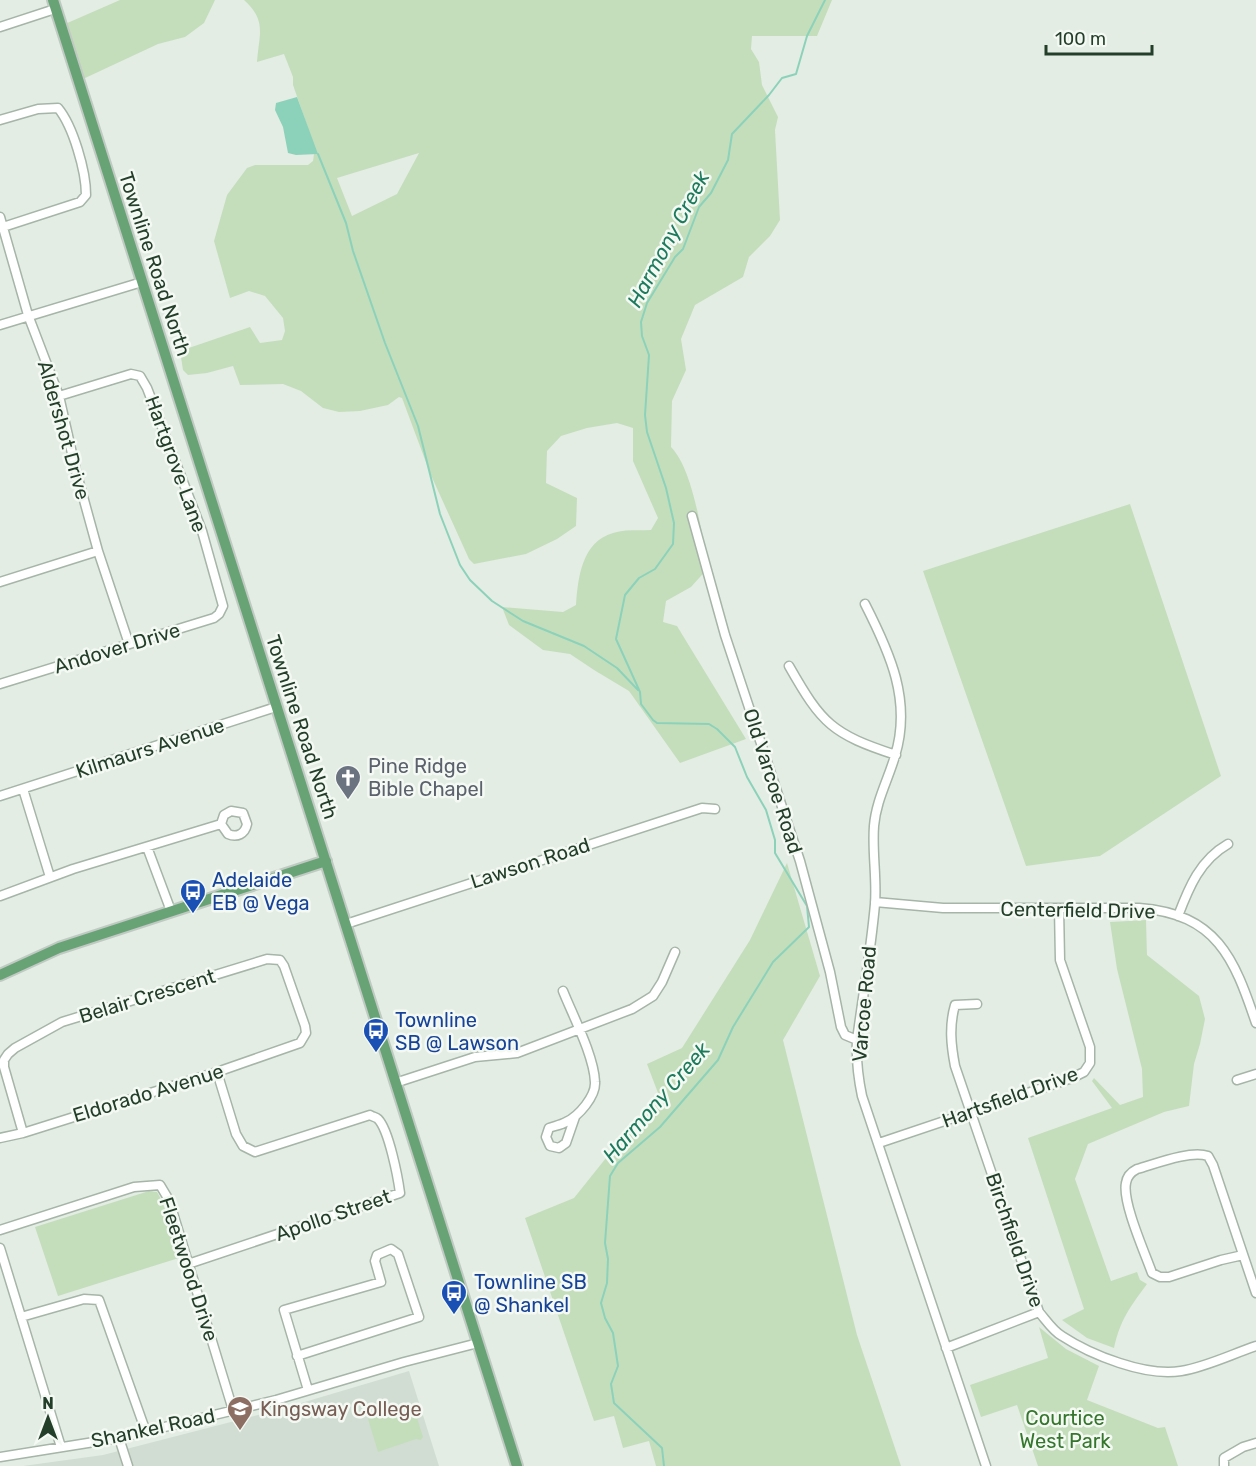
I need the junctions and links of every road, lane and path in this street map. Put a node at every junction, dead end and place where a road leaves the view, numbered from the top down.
1 (54, 4) edge
2 (0, 27) edge
3 (0, 120) edge
4 (0, 217) edge
5 (2, 227) edge
6 (142, 282) junction
7 (28, 315) junction
8 (0, 325) edge
9 (58, 396) junction
10 (692, 516) dead end
11 (98, 551) junction
12 (0, 582) edge
13 (222, 600) joint
14 (865, 604) dead end
15 (129, 644) junction
16 (789, 666) dead end
17 (0, 684) edge
18 (276, 707) junction
19 (896, 755) junction
20 (23, 789) junction
21 (0, 796) edge
22 (715, 809) dead end
23 (221, 824) dead end
24 (1228, 844) dead end
25 (147, 847) junction
26 (326, 861) junction
27 (51, 876) junction
28 (0, 896) edge
29 (875, 902) junction
30 (1059, 908) junction
31 (171, 911) junction
32 (1178, 916) junction
33 (346, 924) junction
34 (675, 952) dead end
35 (0, 975) edge
36 (563, 991) dead end
37 (977, 1004) dead end
38 (1256, 1023) edge
39 (579, 1030) junction
40 (857, 1040) junction
41 (296, 1046) joint
42 (217, 1072) junction
43 (1256, 1074) edge
44 (1238, 1080) dead end
45 (395, 1083) junction
46 (971, 1113) junction
47 (574, 1117) dead end
48 (23, 1133) junction
49 (0, 1138) edge
50 (879, 1143) junction
51 (0, 1230) edge
52 (0, 1248) edge
53 (1243, 1255) junction
54 (188, 1264) junction
55 (1256, 1293) edge
56 (1039, 1312) junction
57 (21, 1317) junction
58 (478, 1343) junction
59 (1256, 1346) edge
60 (946, 1348) junction
61 (297, 1356) junction
62 (308, 1390) junction
63 (233, 1410) junction
64 (146, 1432) junction
65 (119, 1438) junction
66 (1256, 1443) edge
67 (61, 1447) junction
68 (0, 1457) edge
69 (128, 1466) edge
70 (517, 1466) edge
71 (986, 1466) edge
72 (1224, 1466) edge

1 - 2 street
1 - 6 main road, Townline Road North
3 - 5 street
4 - 5 street, Aldershot Drive
5 - 7 street, Aldershot Drive
6 - 7 street
6 - 18 main road, Townline Road North
7 - 8 street
7 - 9 street, Aldershot Drive
9 - 11 street, Aldershot Drive
9 - 13 street, Hartgrove Lane
10 - 40 street, Old Varcoe Road
11 - 12 street
11 - 15 street, Aldershot Drive
13 - 15 street, Andover Drive
14 - 19 street, Varcoe Road
15 - 17 street, Andover Drive
16 - 19 street
18 - 20 street, Kilmaurs Avenue
18 - 26 main road, Townline Road North
19 - 29 street, Varcoe Road
20 - 21 street, Kilmaurs Avenue
20 - 27 street
22 - 33 street, Lawson Road
23 - 25 street
24 - 32 street
25 - 27 street
25 - 31 street
26 - 31 main road
26 - 33 main road, Townline Road North
27 - 28 street
29 - 30 street, Centerfield Drive
29 - 40 street, Varcoe Road
30 - 32 street, Centerfield Drive
30 - 46 street, Hartsfield Drive
31 - 35 main road
32 - 38 street, Centerfield Drive
33 - 45 main road, Townline Road North
34 - 39 street
36 - 39 street
37 - 46 street, Birchfield Drive
39 - 45 street
39 - 47 street
40 - 50 street, Varcoe Road
41 - 42 street, Eldorado Avenue
41 - 48 street, Belair Crescent
42 - 48 street, Eldorado Avenue
42 - 54 street, Apollo Street
43 - 44 street
45 - 58 main road, Townline Road North
46 - 50 street, Hartsfield Drive
46 - 56 street, Birchfield Drive
48 - 49 street, Eldorado Avenue
50 - 60 street, Varcoe Road
51 - 54 street, Fleetwood Drive
52 - 57 street
53 - 53 street
53 - 55 street
54 - 63 street, Fleetwood Drive
56 - 59 street, Birchfield Drive
56 - 60 street
57 - 64 street
57 - 67 street
58 - 62 street, Shankel Road
58 - 70 main road, Townline Road North
60 - 71 street, Varcoe Road
61 - 61 street
61 - 62 street
62 - 63 street, Shankel Road
63 - 64 street, Shankel Road
64 - 65 street, Shankel Road
65 - 67 street, Shankel Road
65 - 69 street
66 - 72 street
67 - 68 street, Shankel Road

